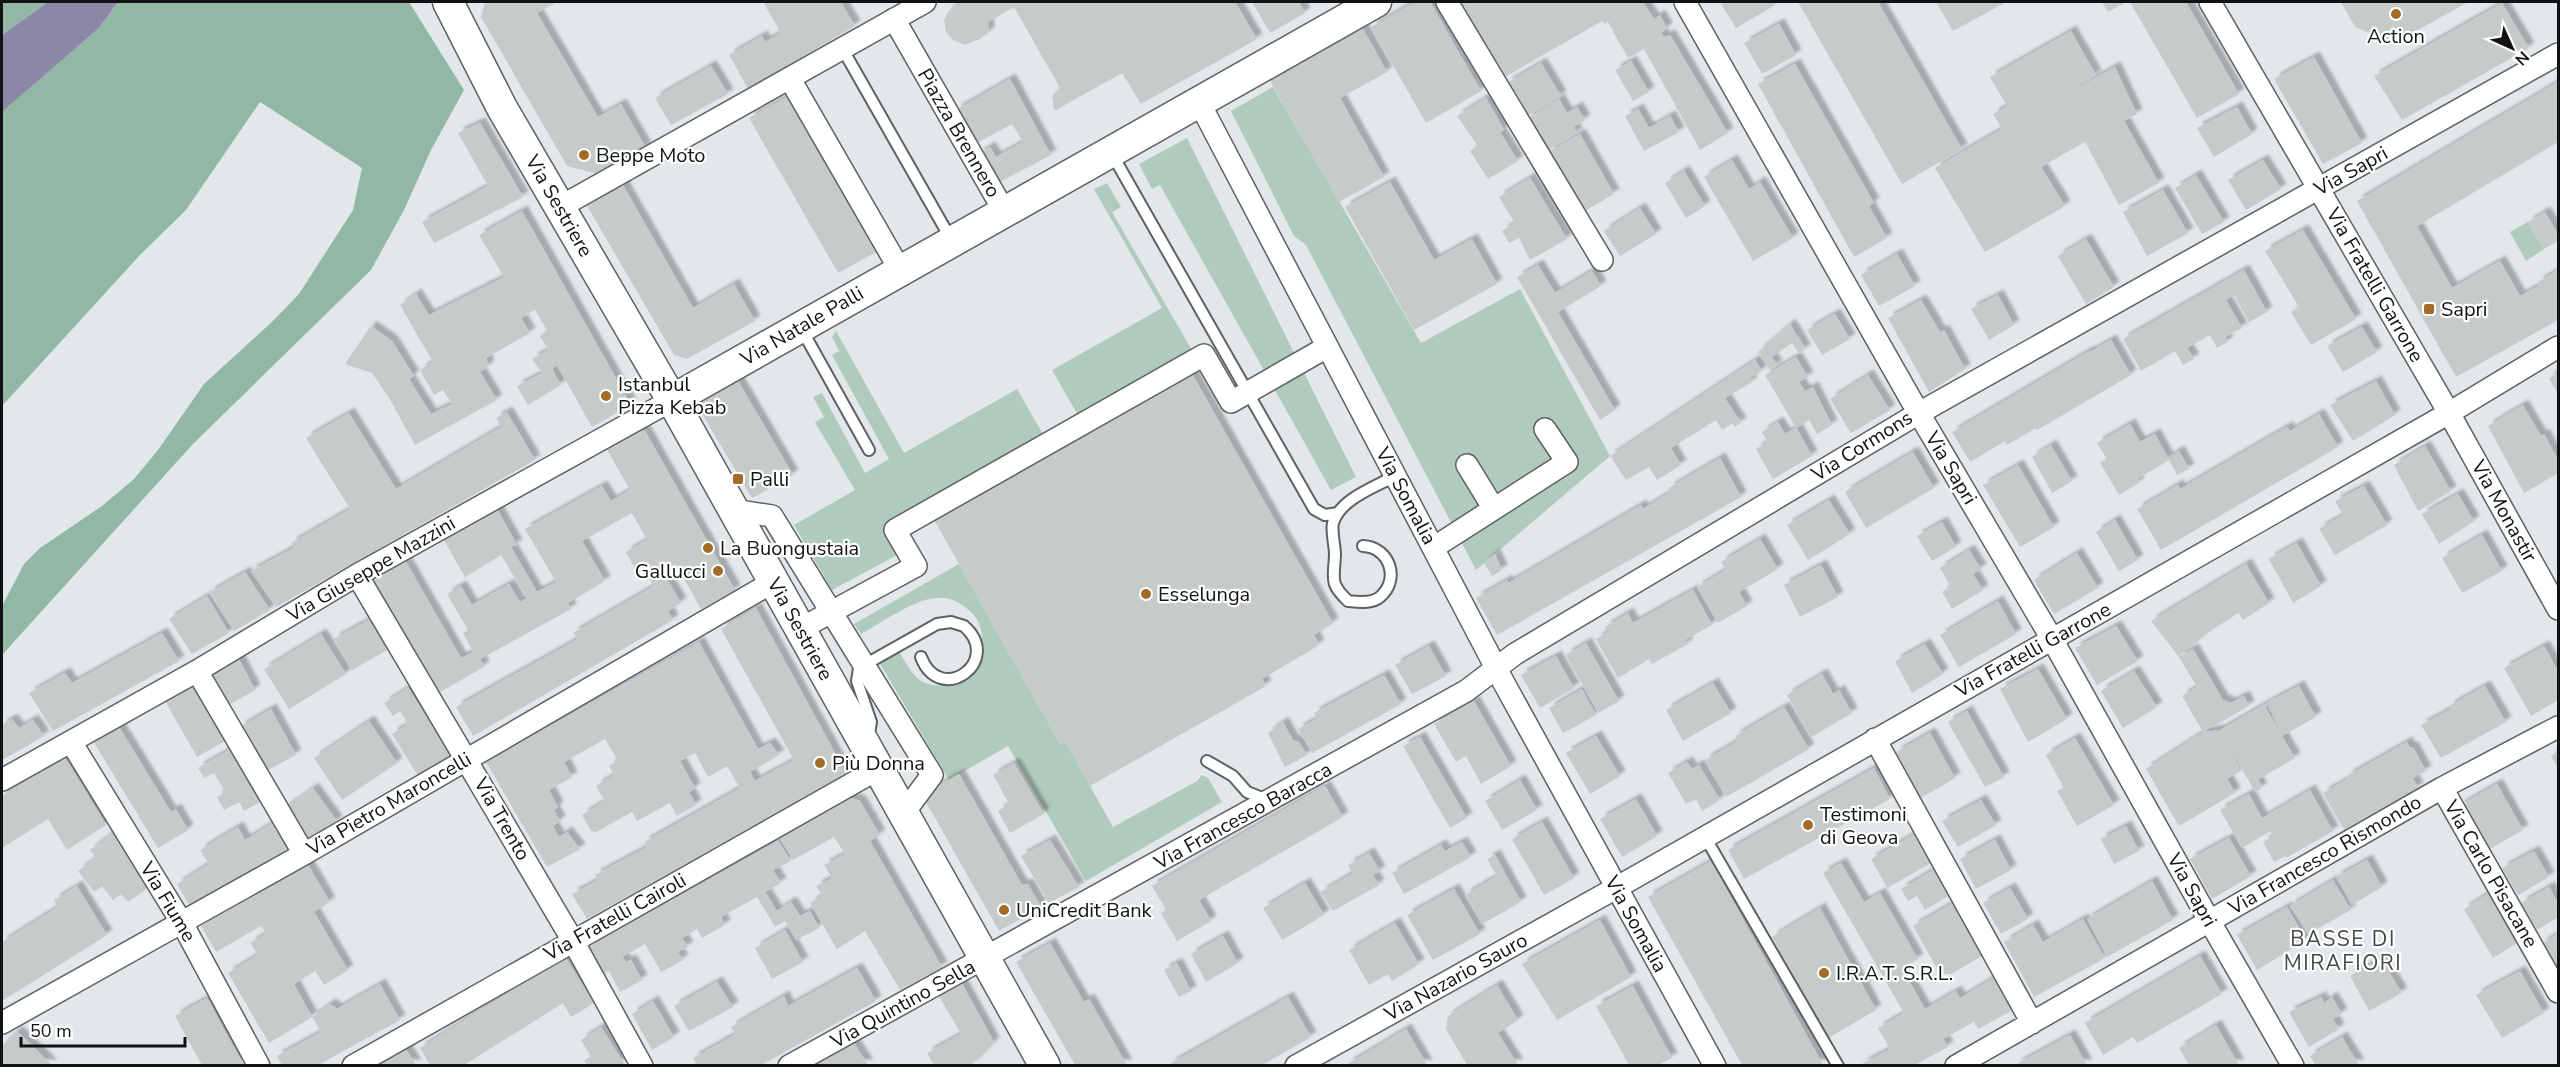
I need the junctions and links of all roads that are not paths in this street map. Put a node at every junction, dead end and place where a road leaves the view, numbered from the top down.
1 (448, 2) edge
2 (925, 2) edge
3 (1377, 2) edge
4 (1447, 2) edge
5 (1685, 2) edge
6 (2210, 2) edge
7 (894, 19) junction
8 (842, 48) junction
9 (2559, 54) edge
10 (790, 79) junction
11 (1199, 102) junction
12 (1111, 151) junction
13 (2318, 190) junction
14 (560, 207) junction
15 (1004, 211) junction
16 (952, 241) junction
17 (1602, 260) dead end
18 (900, 270) junction
19 (800, 327) junction
20 (1328, 347) junction
21 (2559, 347) edge
22 (1246, 392) junction
23 (672, 400) junction
24 (1919, 413) junction
25 (2450, 413) junction
26 (1545, 429) dead end
27 (869, 450) dead end
28 (1467, 465) dead end
29 (1395, 476) junction
30 (1494, 509) junction
31 (733, 510) junction
32 (1338, 513) junction
33 (1363, 546) dead end
34 (1433, 548) junction
35 (357, 575) junction
36 (773, 582) junction
37 (2559, 609) edge
38 (831, 612) junction
39 (800, 629) junction
40 (2052, 639) junction
41 (921, 657) dead end
42 (864, 666) junction
43 (1497, 669) junction
44 (197, 671) junction
45 (2559, 727) edge
46 (1875, 739) junction
47 (71, 742) junction
48 (872, 758) junction
49 (467, 759) junction
50 (1207, 761) dead end
51 (2, 780) edge
52 (2442, 788) junction
53 (1270, 801) junction
54 (903, 814) junction
55 (1705, 837) junction
56 (304, 854) junction
57 (1616, 888) junction
58 (2210, 922) junction
59 (182, 923) junction
60 (573, 941) junction
61 (986, 959) junction
62 (2559, 992) edge
63 (2, 1023) edge
64 (2032, 1023) junction
65 (259, 1065) edge
66 (353, 1065) edge
67 (642, 1065) edge
68 (789, 1065) edge
69 (1045, 1065) edge
70 (1296, 1065) edge
71 (1714, 1065) edge
72 (1838, 1065) edge
73 (1956, 1065) edge
74 (2294, 1065) edge

1 - 14 main road, Via Sestriere
2 - 7 street
3 - 11 main road
4 - 17 street
5 - 24 street, Via Cormons
6 - 13 street, Via Fratelli Garrone
7 - 8 street
7 - 15 street, Piazza Brennero
8 - 10 street
8 - 16 lane
9 - 13 street, Via Sapri
10 - 14 street
10 - 18 street
11 - 12 main road
11 - 20 street, Via Somalia
12 - 15 main road
12 - 22 lane
13 - 24 street, Via Sapri
13 - 25 street, Via Fratelli Garrone
14 - 23 main road, Via Sestriere
15 - 16 main road, Piazza Brennero
16 - 18 main road, Piazza Brennero
18 - 19 main road, Via Natale Palli
19 - 23 main road, Via Natale Palli
19 - 27 lane
20 - 22 street
20 - 29 street, Via Somalia
21 - 25 street, Via Fratelli Garrone
22 - 32 lane
22 - 38 street
23 - 31 main road, Via Sestriere
23 - 35 street, Via Giuseppe Mazzini
24 - 40 street, Via Sapri
24 - 43 street, Via Cormons
25 - 37 street, Via Monastir
25 - 40 street, Via Fratelli Garrone
26 - 30 street
28 - 30 street
29 - 32 lane
29 - 34 street, Via Somalia
30 - 34 street
31 - 36 main road, Via Sestriere
31 - 38 street
32 - 33 lane
34 - 43 street, Via Somalia
35 - 44 street, Via Giuseppe Mazzini
35 - 49 street, Via Trento
36 - 39 main road, Via Sestriere
36 - 49 street, Via Pietro Maroncelli
38 - 39 street
38 - 42 street
39 - 48 main road, Via Sestriere
40 - 46 street, Via Fratelli Garrone
40 - 58 street, Via Sapri
41 - 42 lane
42 - 48 lane
42 - 54 street
43 - 53 street, Via Francesco Baracca
43 - 57 street, Via Somalia
44 - 47 street, Via Giuseppe Mazzini
44 - 56 street
45 - 52 street, Via Francesco Rismondo
46 - 55 street, Via Fratelli Garrone
46 - 64 street
47 - 51 street, Via Giuseppe Mazzini
47 - 59 street, Via Fiume
48 - 54 main road, Via Sestriere
48 - 60 street, Via Fratelli Cairoli
49 - 56 street, Via Pietro Maroncelli
49 - 60 street, Via Trento
50 - 53 lane
52 - 58 street, Via Francesco Rismondo
52 - 62 street, Via Carlo Pisacane
53 - 61 street, Via Francesco Baracca
54 - 61 main road, Via Sestriere
55 - 57 street, Via Fratelli Garrone
55 - 72 lane
56 - 59 street, Via Pietro Maroncelli
57 - 70 street, Via Nazario Sauro
57 - 71 street, Via Somalia
58 - 64 street, Via Francesco Rismondo
58 - 74 street, Via Sapri
59 - 63 street, Via Pietro Maroncelli
59 - 65 street, Via Fiume
60 - 66 street, Via Fratelli Cairoli
60 - 67 street, Via Trento
61 - 68 street, Via Quintino Sella
61 - 69 main road, Via Sestriere
64 - 73 street, Via Francesco Rismondo

